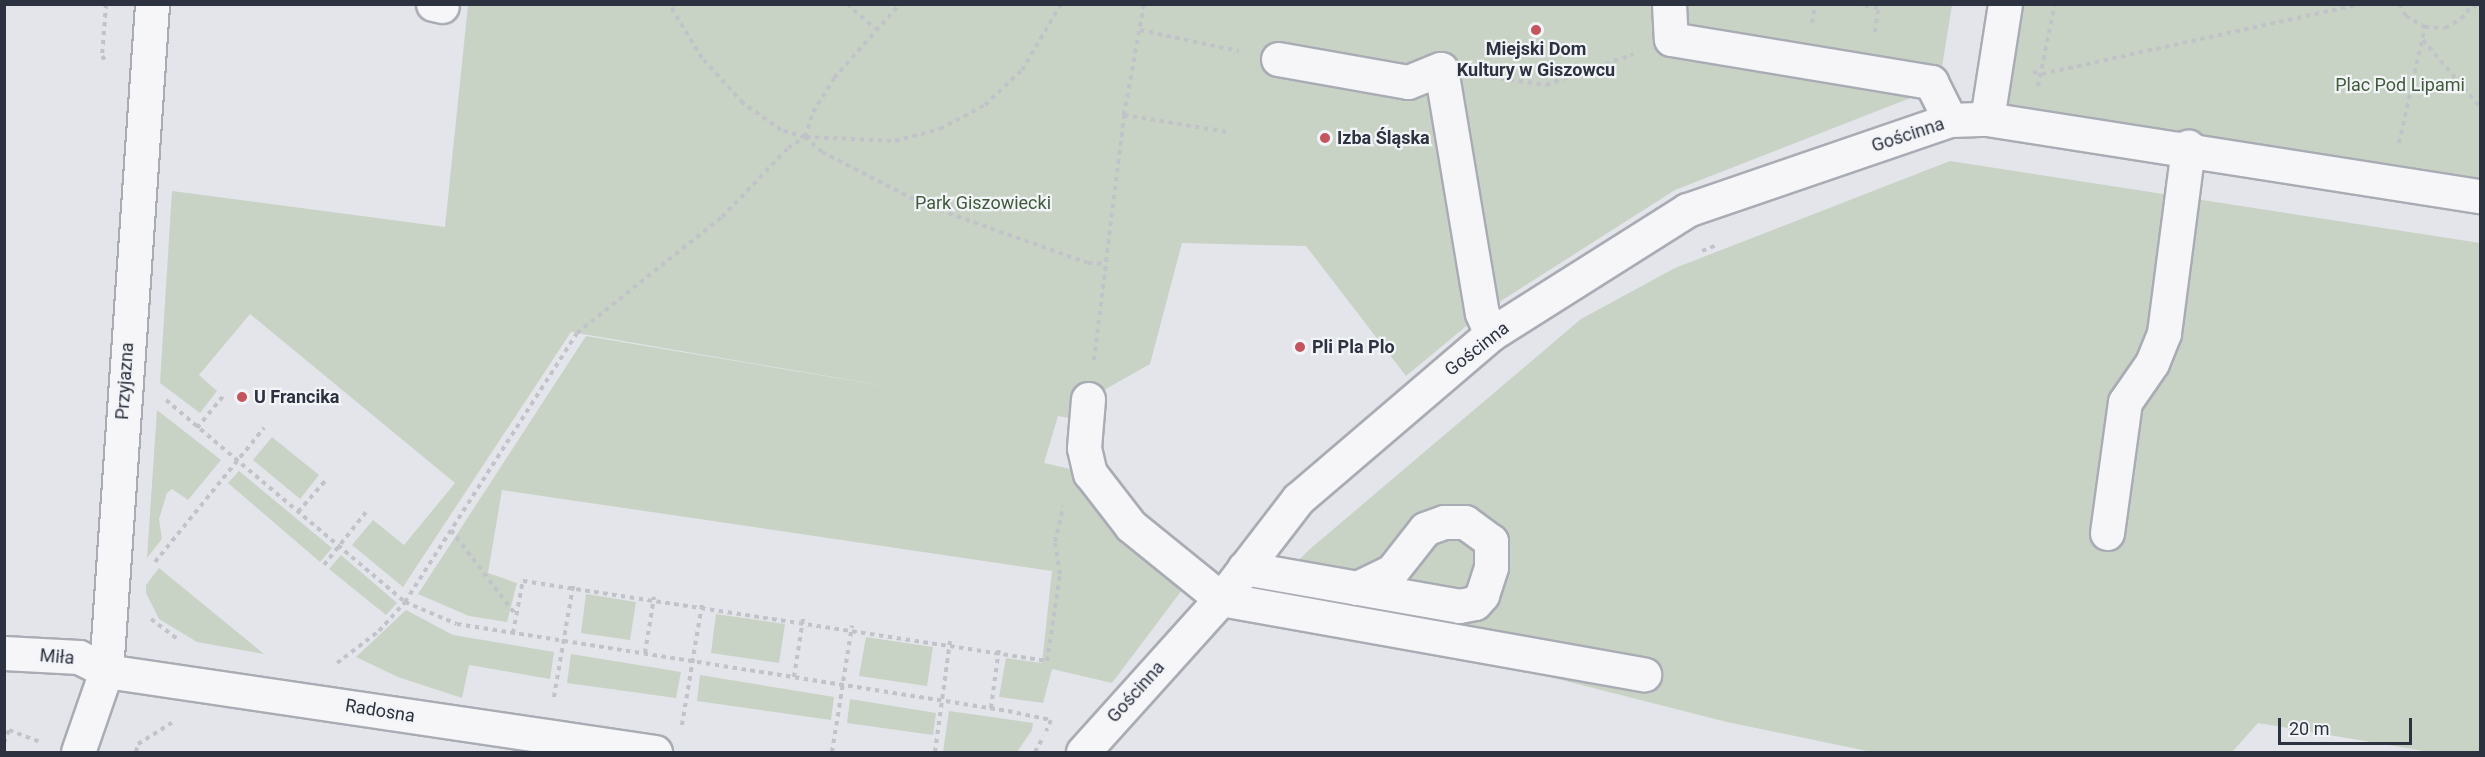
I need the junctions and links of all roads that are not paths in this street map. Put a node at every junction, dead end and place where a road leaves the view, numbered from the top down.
1 (152, 4) edge
2 (1669, 4) edge
3 (2005, 4) edge
4 (1278, 59) road end
5 (1987, 119) junction
6 (1950, 120) junction
7 (2187, 147) junction
8 (2481, 196) edge
9 (1491, 334) junction
10 (1088, 399) road end
11 (2107, 533) dead end
12 (1244, 568) junction
13 (1357, 588) dead end
14 (1221, 599) junction
15 (4, 653) edge
16 (106, 671) junction
17 (1644, 675) dead end
18 (63, 749) edge
19 (655, 753) edge
20 (1083, 753) edge

1 - 16 street, Przyjazna
2 - 6 street
3 - 5 street
4 - 9 street
5 - 6 street, Gościnna
5 - 7 street
6 - 9 street, Gościnna
7 - 8 street
7 - 11 street
9 - 12 street, Gościnna
10 - 14 street
12 - 13 street
12 - 14 street, Gościnna
14 - 17 street
14 - 20 street, Gościnna
15 - 16 street, Miła
16 - 18 street, Przyjazna
16 - 19 street, Radosna

